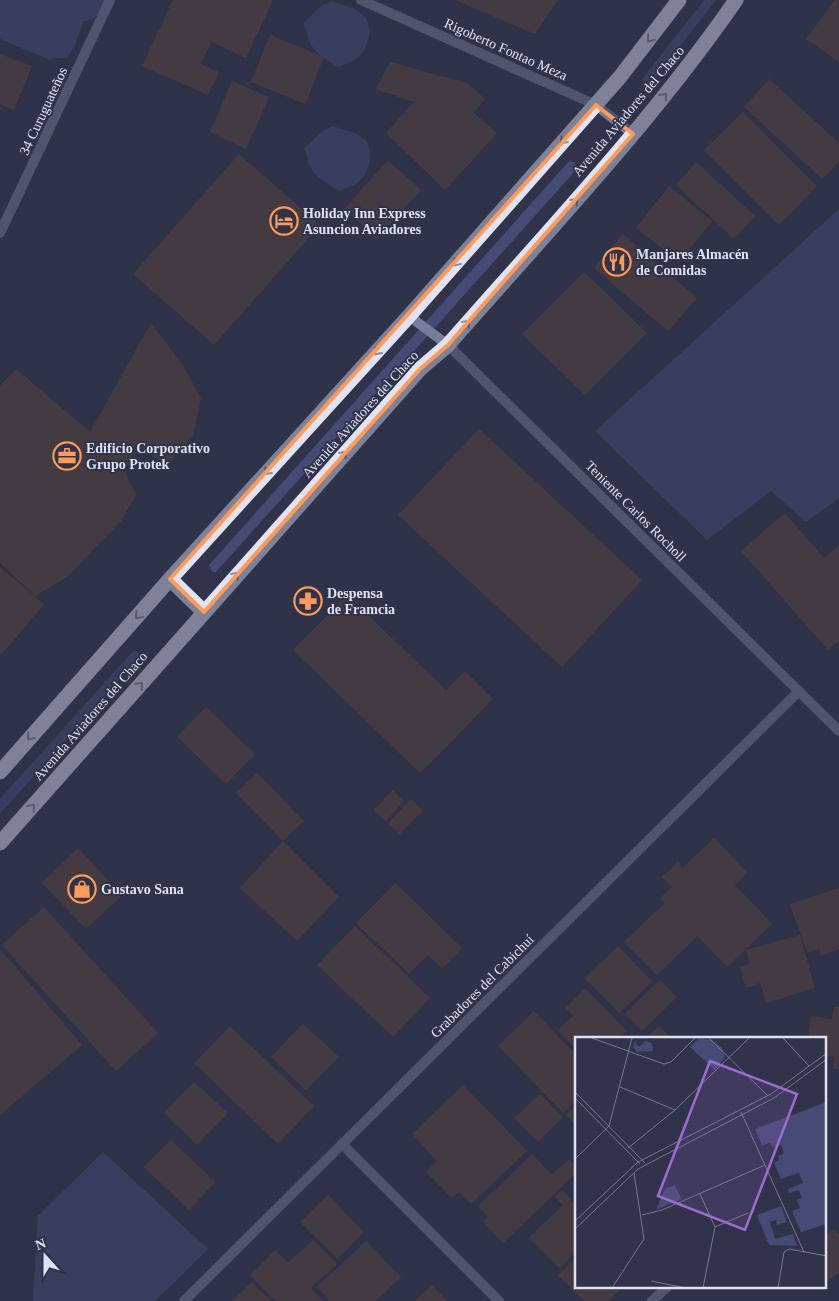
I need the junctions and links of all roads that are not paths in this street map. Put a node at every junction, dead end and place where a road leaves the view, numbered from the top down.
1 (110, 0) edge
2 (361, 0) edge
3 (679, 0) edge
4 (736, 0) edge
5 (596, 105) junction
6 (633, 134) junction
7 (0, 233) edge
8 (410, 316) junction
9 (448, 345) junction
10 (170, 579) junction
11 (204, 612) junction
12 (799, 691) junction
13 (839, 731) edge
14 (0, 772) edge
15 (0, 843) edge
16 (342, 1144) junction
17 (666, 1288) edge
18 (184, 1301) edge
19 (499, 1301) edge
20 (652, 1301) edge

1 - 7 street, 34 Curuguateños
2 - 5 street, Rigoberto Fontao Meza
3 -> 5 highway, Avenida Aviadores del Chaco
6 -> 4 highway, Avenida Aviadores del Chaco
5 - 6 street, Rigoberto Fontao Meza
5 -> 8 highway, Avenida Aviadores del Chaco
9 -> 6 highway, Avenida Aviadores del Chaco
8 - 9 street, Teniente Carlos Rocholl
8 -> 10 highway, Avenida Aviadores del Chaco
11 -> 9 highway, Avenida Aviadores del Chaco
9 - 12 street, Teniente Carlos Rocholl
10 - 11 highway
10 -> 14 highway, Avenida Aviadores del Chaco
15 -> 11 highway, Avenida Aviadores del Chaco
12 - 13 street, Teniente Carlos Rocholl
12 - 16 street, Grabadores del Cabichuí
16 - 18 street, Grabadores del Cabichuí
16 - 19 street
17 - 20 street

